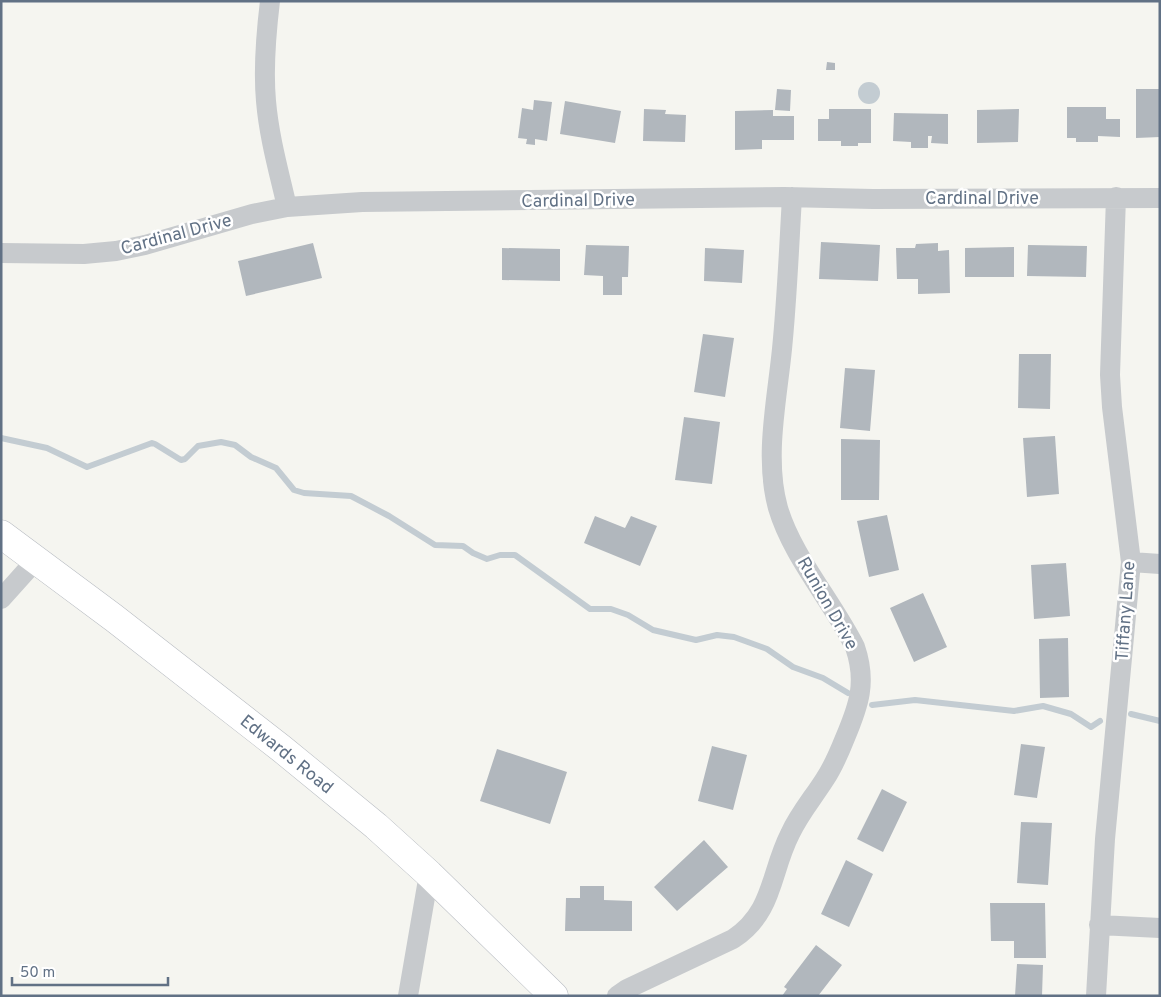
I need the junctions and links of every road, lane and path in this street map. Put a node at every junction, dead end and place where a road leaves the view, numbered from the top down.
1 (270, 1) edge
2 (792, 197) junction
3 (1116, 197) junction
4 (1160, 198) edge
5 (287, 207) junction
6 (1, 253) edge
7 (1, 534) edge
8 (36, 560) junction
9 (1131, 562) junction
10 (1160, 564) edge
11 (1, 599) edge
12 (429, 874) junction
13 (1099, 925) junction
14 (1160, 928) edge
15 (408, 996) edge
16 (554, 996) edge
17 (617, 996) edge
18 (1096, 996) edge

1 - 5 street
2 - 3 street, Cardinal Drive
2 - 5 street, Cardinal Drive
2 - 17 street, Runion Drive
3 - 4 street, Cardinal Drive
3 - 9 street, Tiffany Lane
5 - 6 street, Cardinal Drive
7 - 8 main road, Edwards Road
8 - 11 street
8 - 12 main road, Edwards Road
9 - 10 street
9 - 13 street, Tiffany Lane
12 - 15 street
12 - 16 main road, Edwards Road
13 - 14 street
13 - 18 street, Tiffany Lane

